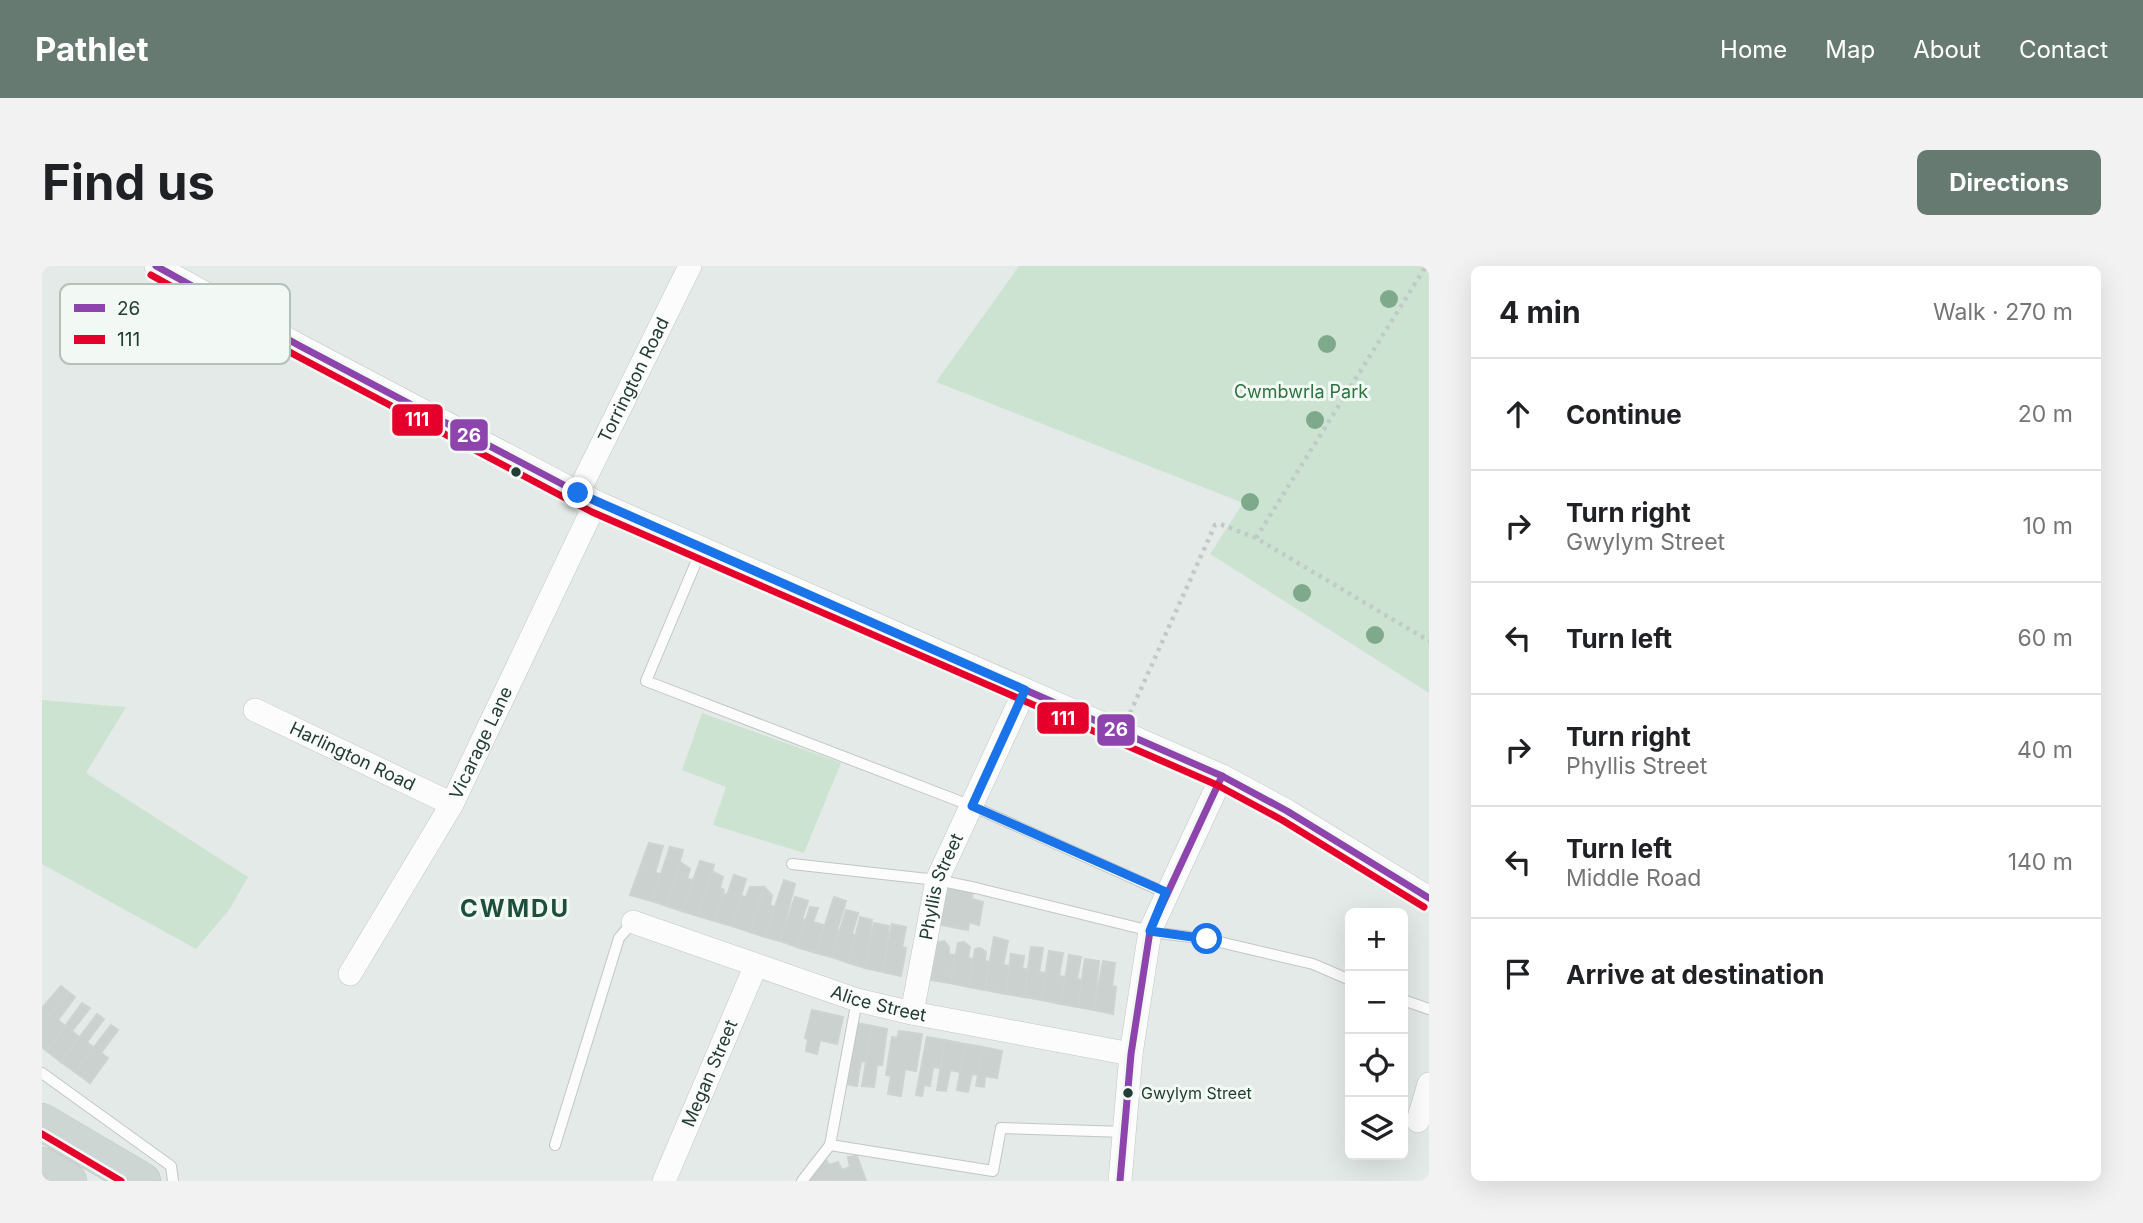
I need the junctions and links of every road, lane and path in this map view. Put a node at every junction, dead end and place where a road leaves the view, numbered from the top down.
1 (156, 266) edge
2 (690, 266) edge
3 (1426, 266) edge
4 (188, 284) edge
5 (290, 340) edge
6 (587, 498) junction
7 (1256, 538) junction
8 (702, 548) junction
9 (1429, 641) edge
10 (1025, 690) junction
11 (255, 710) dead end
12 (1120, 732) junction
13 (1222, 776) junction
14 (452, 804) junction
15 (972, 806) junction
16 (792, 864) dead end
17 (937, 880) junction
18 (1166, 892) junction
19 (1429, 898) edge
20 (633, 922) joint
21 (1150, 931) junction
22 (756, 965) junction
23 (350, 974) dead end
24 (1345, 978) edge
25 (857, 1000) junction
26 (1408, 1002) edge
27 (1429, 1009) edge
28 (912, 1013) junction
29 (1131, 1054) junction
30 (42, 1073) edge
31 (1429, 1084) edge
32 (1418, 1121) dead end
33 (42, 1122) edge
34 (1125, 1132) junction
35 (555, 1145) dead end
36 (830, 1145) junction
37 (42, 1166) edge
38 (68, 1181) edge
39 (142, 1181) edge
40 (173, 1181) edge
41 (664, 1181) edge
42 (802, 1181) edge
43 (1120, 1181) edge

1 - 4 street
2 - 6 street, Torrington Road
3 - 7 path
5 - 6 street
6 - 8 street
6 - 14 street, Vicarage Lane
7 - 9 path
7 - 12 path
8 - 10 street
8 - 15 lane
10 - 12 street
10 - 15 street, Phyllis Street
11 - 14 street, Harlington Road
12 - 13 street
13 - 18 street
13 - 19 street
14 - 23 street, Vicarage Lane
15 - 17 street, Phyllis Street
15 - 18 lane
16 - 17 lane
17 - 21 lane
17 - 28 street, Phyllis Street
18 - 21 street
20 - 22 street, Alice Street
20 - 35 lane
21 - 24 lane
21 - 29 street
22 - 25 street, Alice Street
22 - 41 street, Megan Street
25 - 28 street, Alice Street
25 - 36 lane
26 - 27 lane
28 - 29 street, Alice Street
29 - 34 street
30 - 40 lane
31 - 32 street
33 - 39 main road
34 - 36 lane
34 - 43 street
36 - 42 lane
37 - 38 main road

